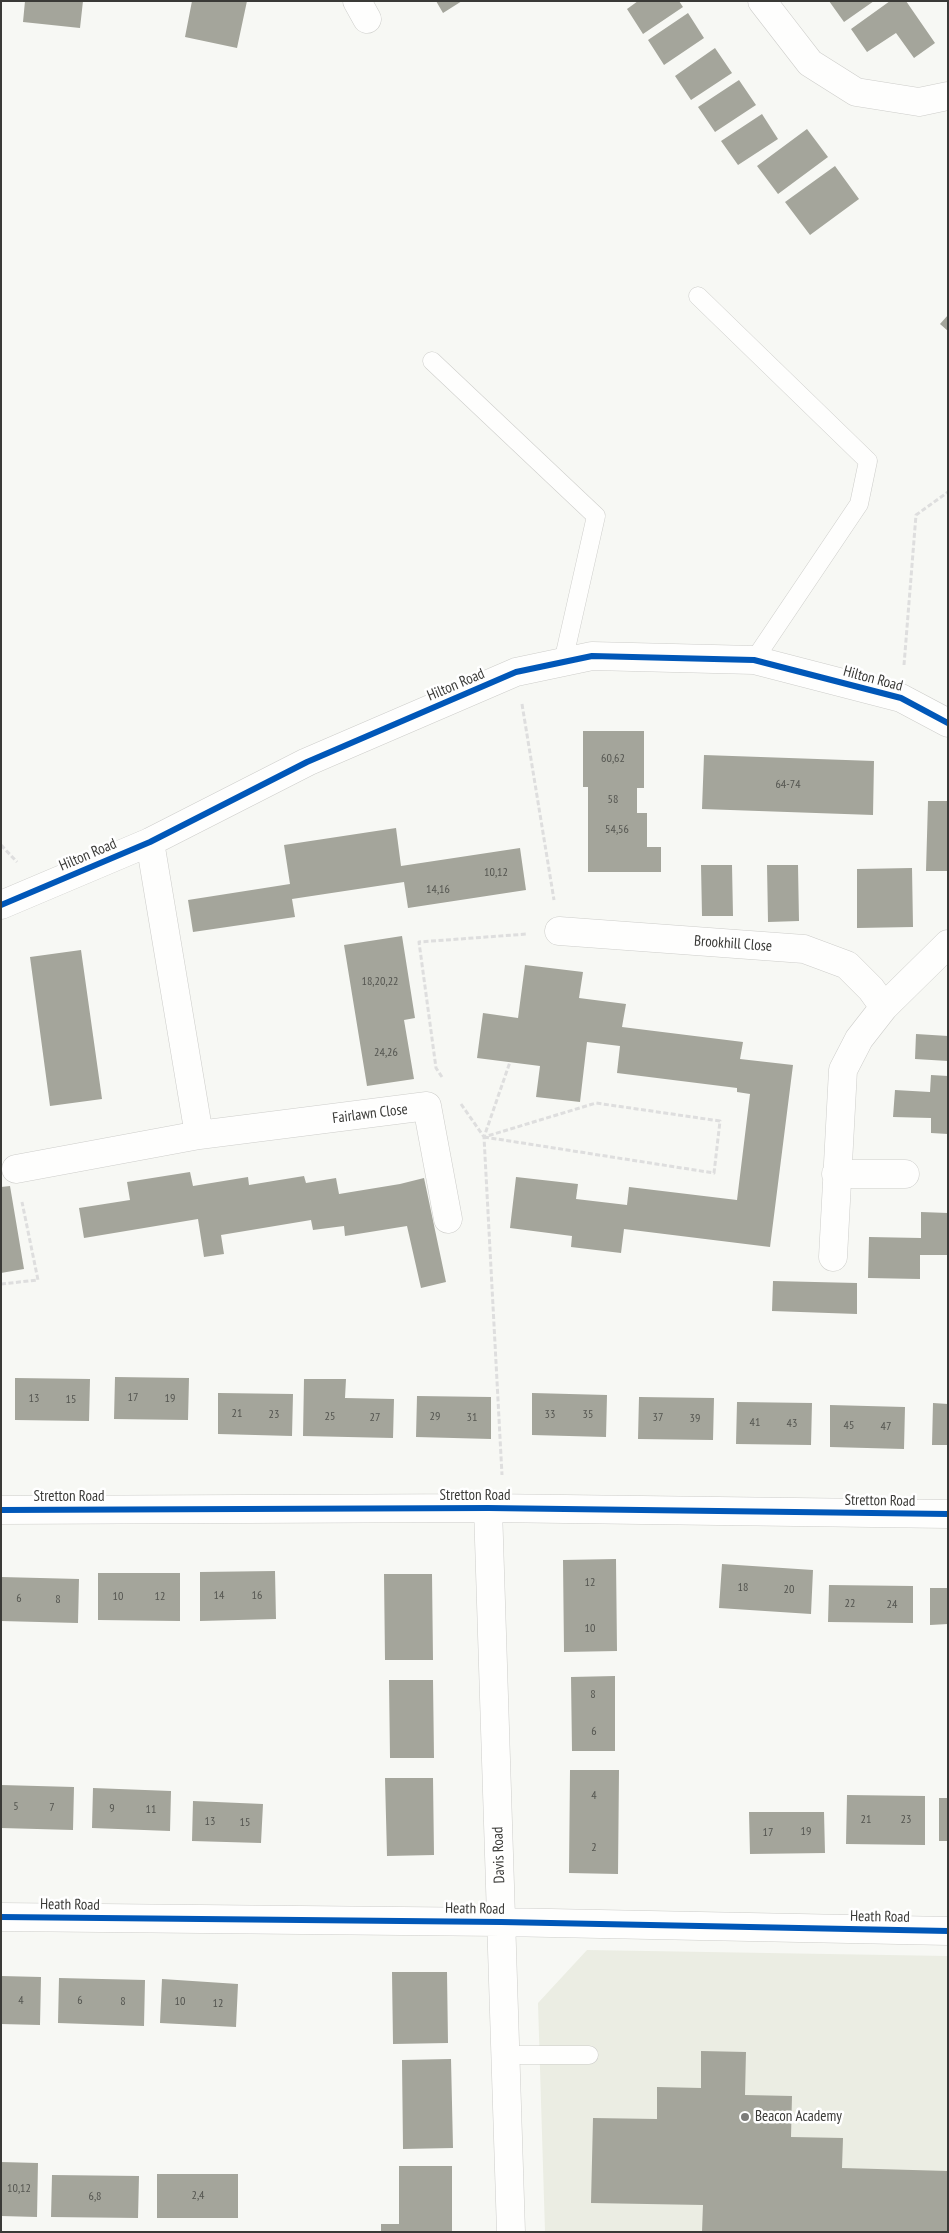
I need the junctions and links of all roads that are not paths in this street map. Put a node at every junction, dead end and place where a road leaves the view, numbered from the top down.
1 (762, 1) edge
2 (948, 96) edge
3 (698, 296) dead end
4 (432, 361) dead end
5 (754, 660) junction
6 (563, 662) junction
7 (948, 723) edge
8 (150, 842) junction
9 (1, 905) edge
10 (559, 931) road end
11 (948, 944) edge
12 (884, 1007) junction
13 (199, 1135) junction
14 (16, 1169) road end
15 (836, 1174) junction
16 (904, 1174) dead end
17 (448, 1219) dead end
18 (833, 1257) dead end
19 (496, 1508) junction
20 (1, 1510) edge
21 (948, 1514) edge
22 (1, 1917) edge
23 (501, 1922) junction
24 (948, 1931) edge
25 (505, 2055) junction
26 (589, 2056) dead end
27 (511, 2232) edge

1 - 2 street
3 - 5 lane
4 - 6 lane
5 - 6 street, Hilton Road
5 - 7 street, Hilton Road
6 - 8 street, Hilton Road
8 - 9 street, Hilton Road
8 - 13 street
10 - 12 street, Brookhill Close
11 - 12 street
12 - 15 street
13 - 14 street, Fairlawn Close
13 - 17 street, Fairlawn Close
15 - 16 street
15 - 18 street
19 - 20 street, Stretton Road
19 - 21 street, Stretton Road
19 - 23 street, Davis Road
22 - 23 street, Heath Road
23 - 24 street, Heath Road
23 - 25 street, Davis Road
25 - 26 lane
25 - 27 street, Davis Road

